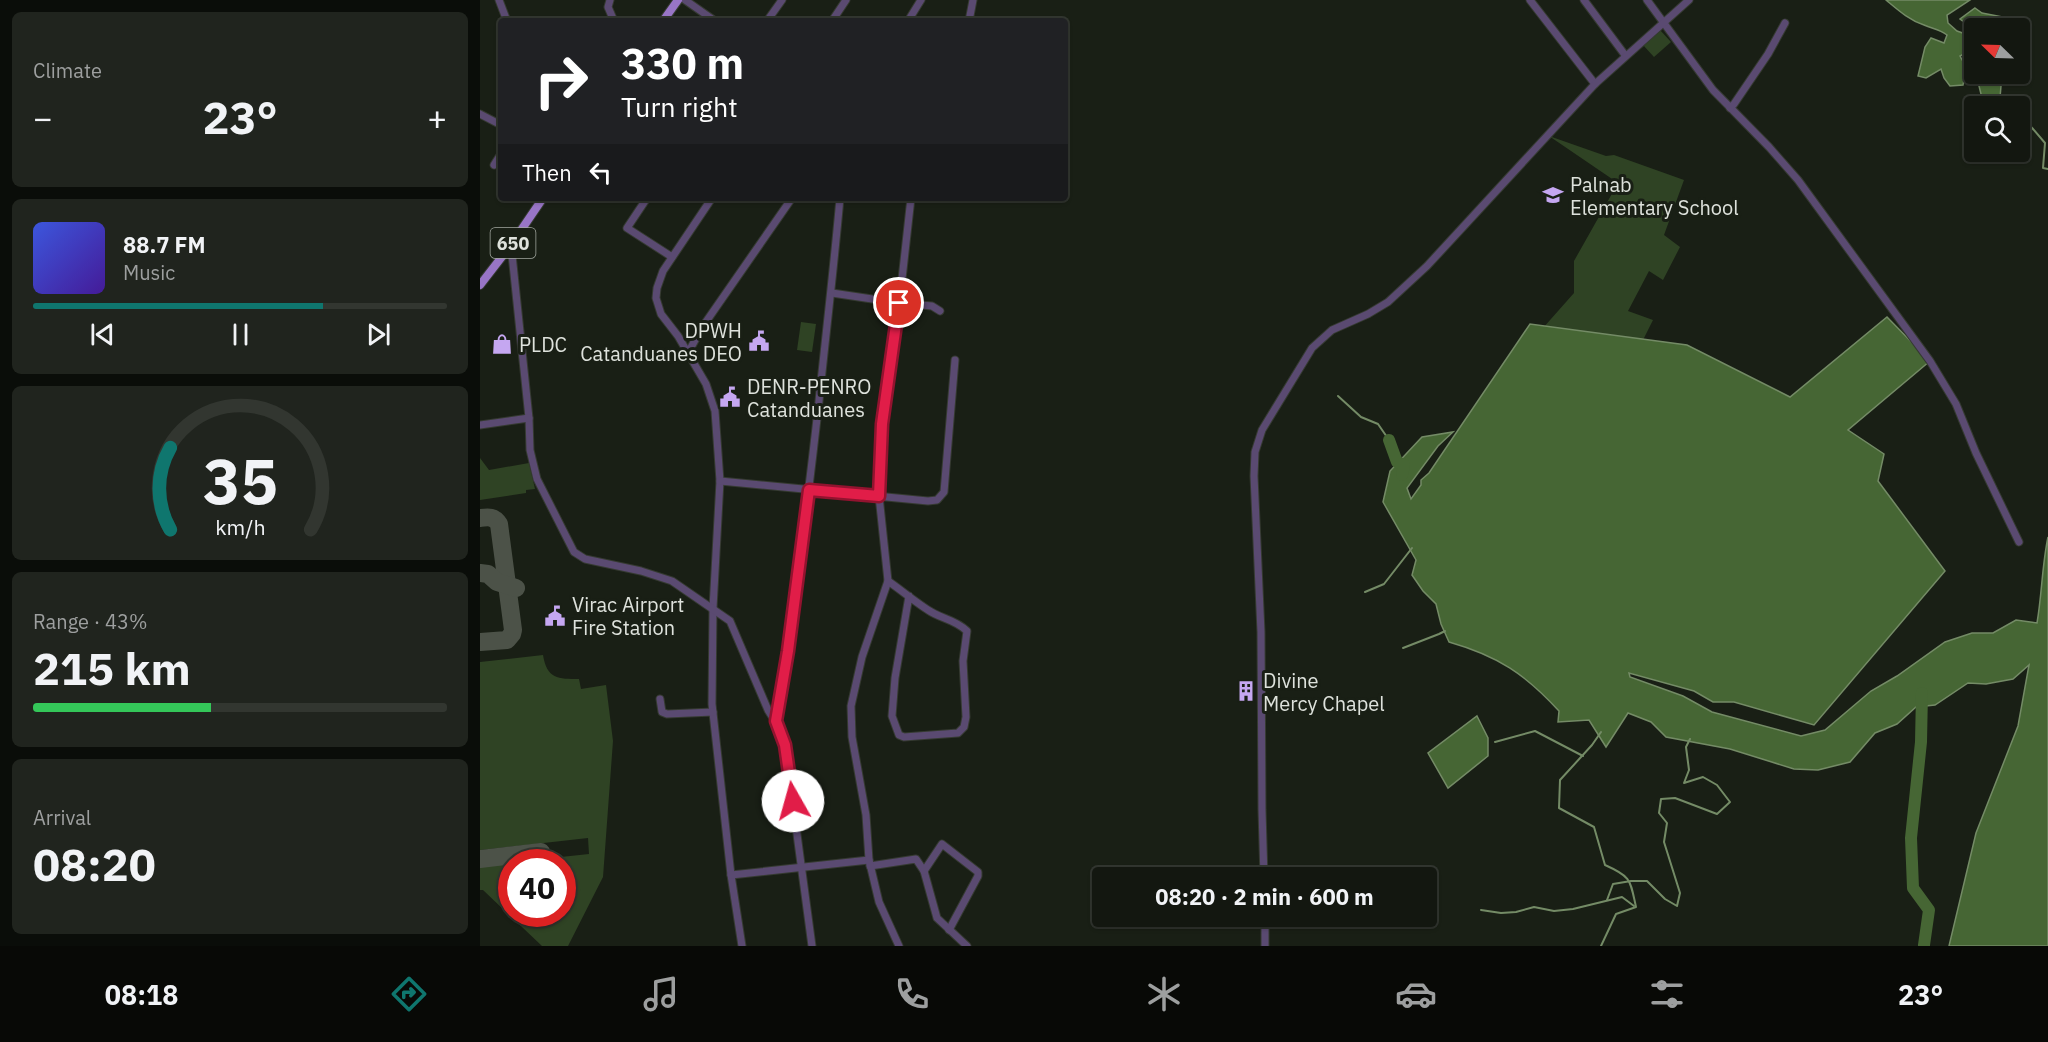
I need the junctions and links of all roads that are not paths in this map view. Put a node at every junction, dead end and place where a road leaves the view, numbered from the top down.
1 (499, 0) edge
2 (610, 0) edge
3 (678, 0) edge
4 (685, 0) edge
5 (782, 0) edge
6 (846, 0) edge
7 (921, 0) edge
8 (973, 0) edge
9 (1530, 0) edge
10 (1584, 0) edge
11 (1647, 0) edge
12 (1689, 0) edge
13 (506, 18) edge
14 (613, 18) edge
15 (665, 18) edge
16 (711, 18) edge
17 (769, 18) edge
18 (834, 18) edge
19 (910, 18) edge
20 (970, 18) edge
21 (1663, 23) junction
22 (1785, 23) dead end
23 (1625, 55) junction
24 (1594, 84) junction
25 (1730, 108) junction
26 (480, 114) edge
27 (498, 123) edge
28 (498, 159) edge
29 (494, 165) dead end
30 (541, 201) edge
31 (646, 201) edge
32 (710, 201) edge
33 (790, 201) edge
34 (840, 201) edge
35 (911, 201) edge
36 (511, 245) junction
37 (672, 257) junction
38 (481, 282) edge
39 (832, 293) junction
40 (899, 303) junction
41 (940, 311) dead end
42 (688, 353) junction
43 (955, 360) dead end
44 (529, 418) junction
45 (480, 425) edge
46 (720, 481) junction
47 (809, 490) junction
48 (879, 496) junction
49 (2019, 542) dead end
50 (888, 581) junction
51 (909, 596) junction
52 (713, 608) junction
53 (660, 699) dead end
54 (713, 712) junction
55 (776, 721) junction
56 (870, 863) junction
57 (1264, 867) edge
58 (801, 868) junction
59 (924, 871) junction
60 (731, 875) junction
61 (1264, 927) edge
62 (949, 930) junction
63 (742, 946) edge
64 (812, 946) edge
65 (899, 946) edge
66 (967, 946) edge
67 (1265, 946) edge

1 - 13 street
2 - 14 street
3 - 15 main road
4 - 16 street
5 - 17 street
6 - 18 street
7 - 19 street
8 - 20 street
9 - 24 street
10 - 23 street
11 - 21 street
12 - 21 street
21 - 23 street
21 - 25 street
22 - 25 street
23 - 24 street
24 - 57 street
25 - 49 street
26 - 27 street
28 - 29 street
30 - 36 main road, 650
31 - 37 street
32 - 37 street
33 - 42 street
34 - 39 street
35 - 40 street
36 - 38 main road, 650
36 - 44 street
37 - 42 street
39 - 40 street
39 - 47 street
40 - 41 street
40 - 48 street
42 - 46 street
43 - 48 street
44 - 45 street
44 - 52 street
46 - 47 street
46 - 52 street
47 - 48 street
47 - 55 street
48 - 50 street
50 - 51 street
50 - 56 street
51 - 51 street
52 - 54 street
52 - 55 street
53 - 54 street
54 - 60 street
55 - 58 street
56 - 58 street
56 - 59 street
56 - 65 street
58 - 60 street
58 - 64 street
59 - 62 street
59 - 62 street
60 - 63 street
61 - 67 street
62 - 66 street

